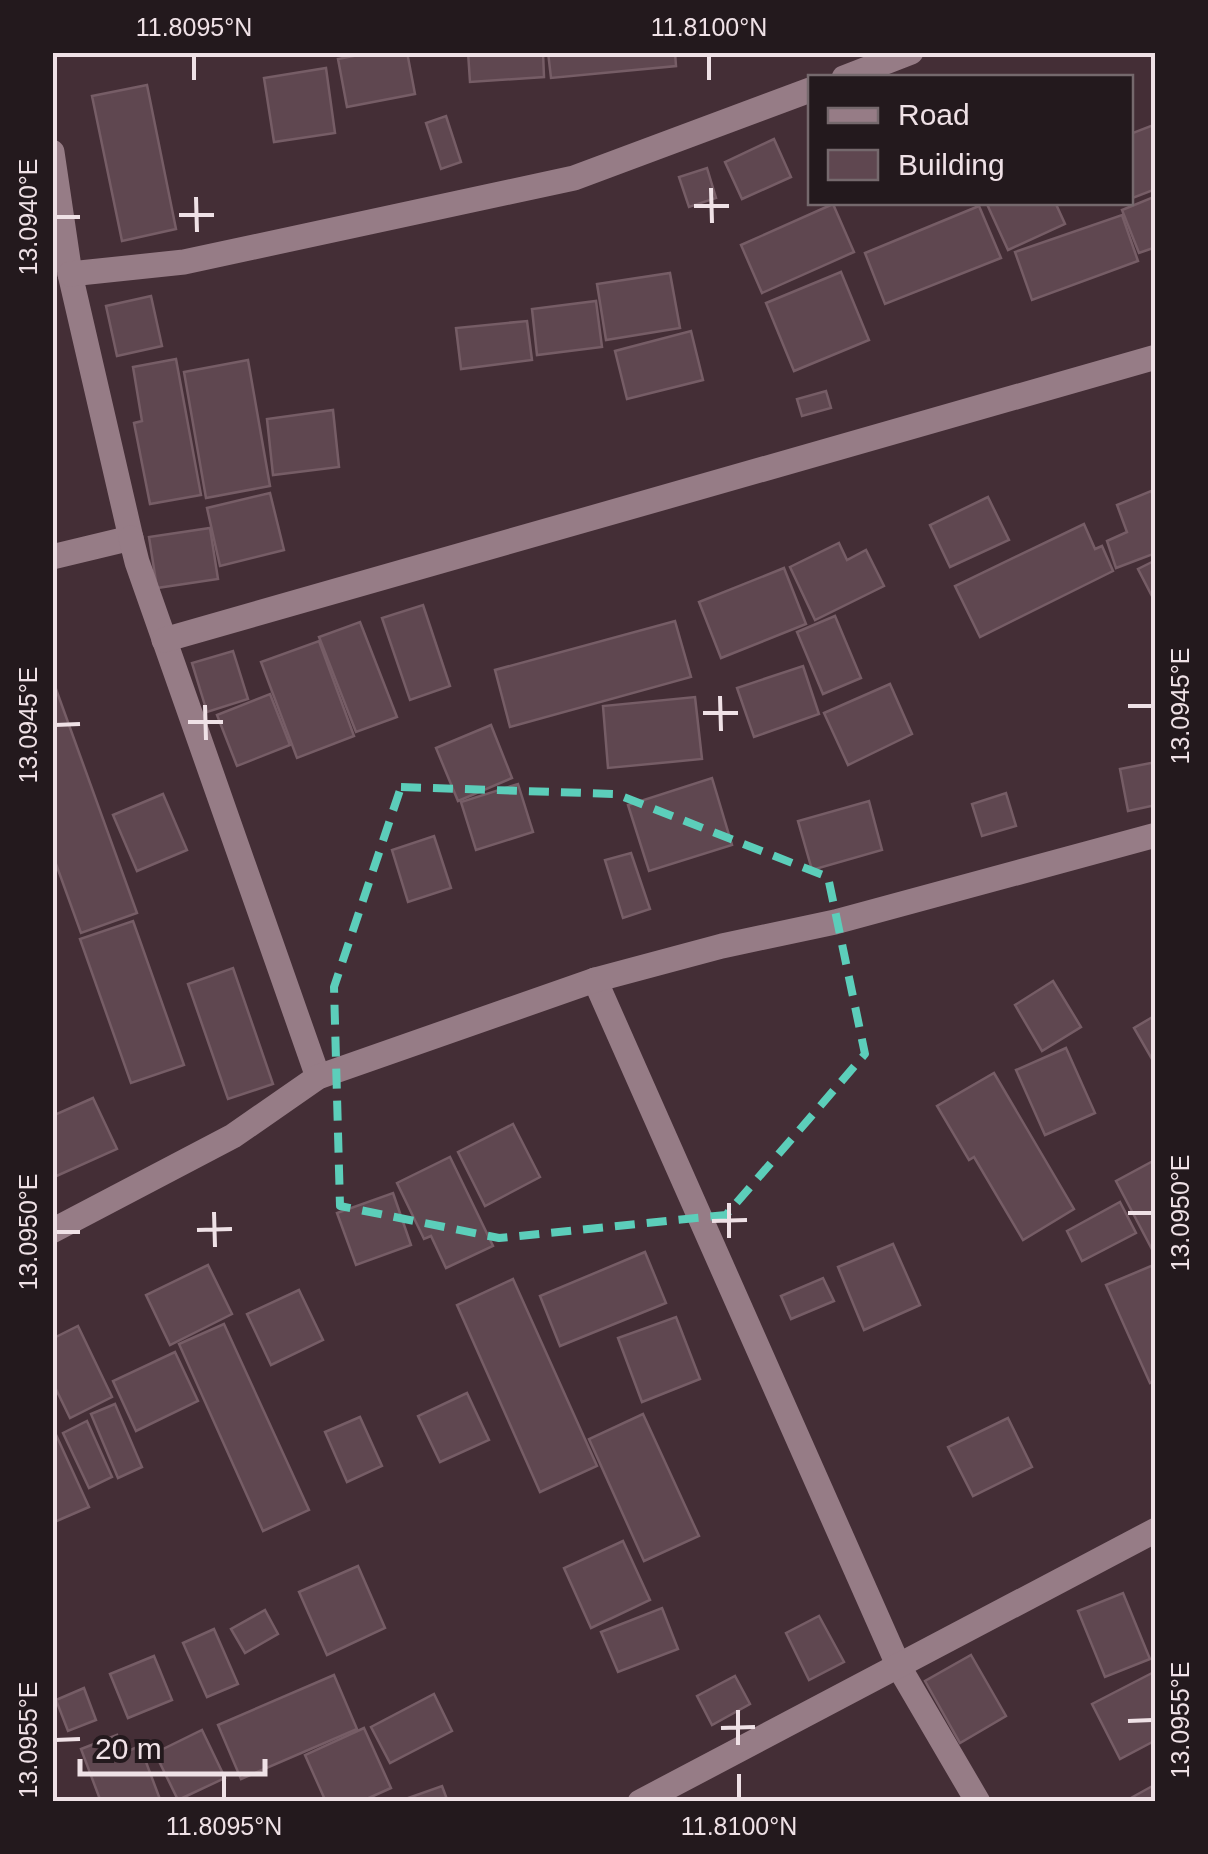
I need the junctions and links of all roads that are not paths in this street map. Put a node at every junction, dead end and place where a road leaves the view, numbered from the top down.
1 (912, 52) edge
2 (852, 75) edge
3 (808, 91) edge
4 (52, 152) edge
5 (70, 274) junction
6 (1156, 357) edge
7 (131, 538) junction
8 (52, 557) edge
9 (164, 640) junction
10 (1156, 835) edge
11 (595, 980) junction
12 (318, 1078) junction
13 (52, 1231) edge
14 (1156, 1530) edge
15 (899, 1667) junction
16 (640, 1802) edge
17 (978, 1802) edge

1 - 2 street
3 - 5 street
4 - 5 street
5 - 7 street
6 - 9 street
7 - 8 street
7 - 9 street
9 - 12 street
10 - 11 street
11 - 12 street
11 - 15 street
12 - 13 street
14 - 15 street
15 - 16 street
15 - 17 street

